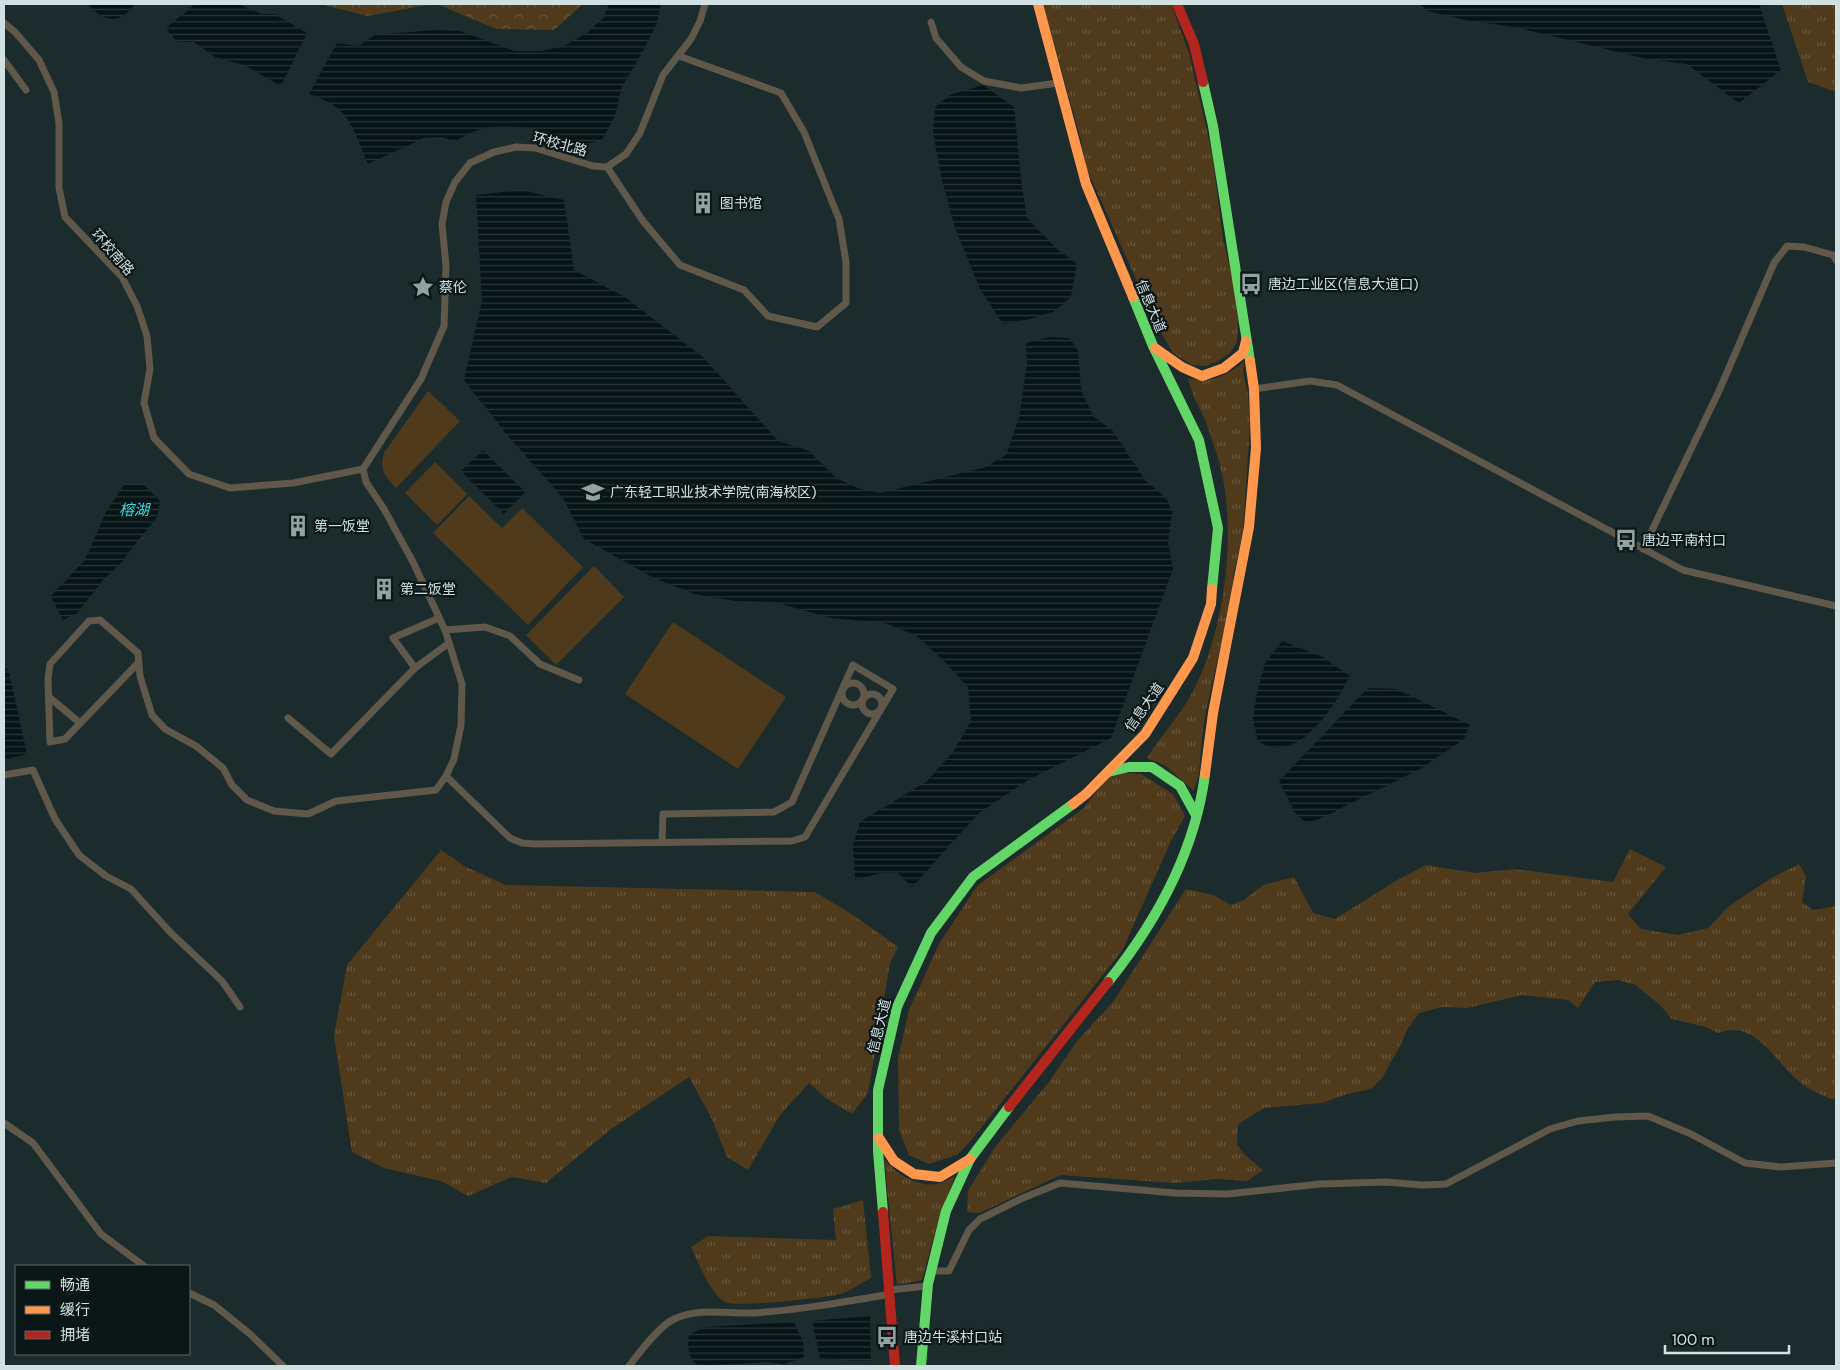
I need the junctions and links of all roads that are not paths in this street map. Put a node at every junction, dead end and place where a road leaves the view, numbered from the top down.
1 (705, 4) edge
2 (1038, 4) edge
3 (1177, 4) edge
4 (931, 22) dead end
5 (4, 23) edge
6 (679, 56) junction
7 (4, 60) edge
8 (1058, 83) junction
9 (26, 90) dead end
10 (607, 167) junction
11 (1836, 260) edge
12 (1247, 335) junction
13 (1153, 346) junction
14 (1254, 389) junction
15 (363, 469) junction
16 (1643, 549) junction
17 (1836, 606) edge
18 (439, 618) junction
19 (445, 630) junction
20 (449, 643) junction
21 (139, 662) junction
22 (415, 668) junction
23 (579, 680) dead end
24 (844, 687) junction
25 (49, 697) junction
26 (864, 699) junction
27 (881, 710) junction
28 (288, 718) dead end
29 (80, 723) junction
30 (1107, 773) junction
31 (4, 775) edge
32 (446, 776) junction
33 (1196, 815) junction
34 (662, 842) junction
35 (240, 1007) dead end
36 (4, 1123) edge
37 (878, 1137) junction
38 (970, 1159) junction
39 (1836, 1163) edge
40 (143, 1265) edge
41 (931, 1271) junction
42 (928, 1286) junction
43 (890, 1292) junction
44 (190, 1293) edge
45 (283, 1366) edge
46 (629, 1366) edge
47 (895, 1366) edge
48 (921, 1366) edge

1 - 6 street
2 - 8 main road, 信息大道
3 - 12 main road
4 - 8 street
5 - 15 street, 环校南路
6 - 10 street
6 - 10 street
7 - 9 street
8 - 13 main road, 信息大道
10 - 15 street, 环校北路
11 - 16 street
12 - 13 main road
12 - 14 main road
13 - 30 main road, 信息大道
14 - 16 street
14 - 33 main road
15 - 18 street
16 - 17 street
18 - 19 street
18 - 22 street
19 - 20 street
19 - 23 street
20 - 22 street
20 - 32 street
21 - 25 street
21 - 29 street
21 - 32 street
22 - 28 street
24 - 26 street
24 - 26 street
24 - 27 street
24 - 34 street
25 - 29 street
25 - 29 street
26 - 27 street
26 - 27 street
27 - 34 street
30 - 33 main road
30 - 37 main road, 信息大道
31 - 35 street
32 - 34 street
33 - 38 main road
36 - 40 street
37 - 38 main road
37 - 43 main road, 信息大道
38 - 41 main road
39 - 41 street
41 - 42 main road
42 - 43 street
42 - 48 main road
43 - 46 street
43 - 47 main road, 信息大道
44 - 45 street

